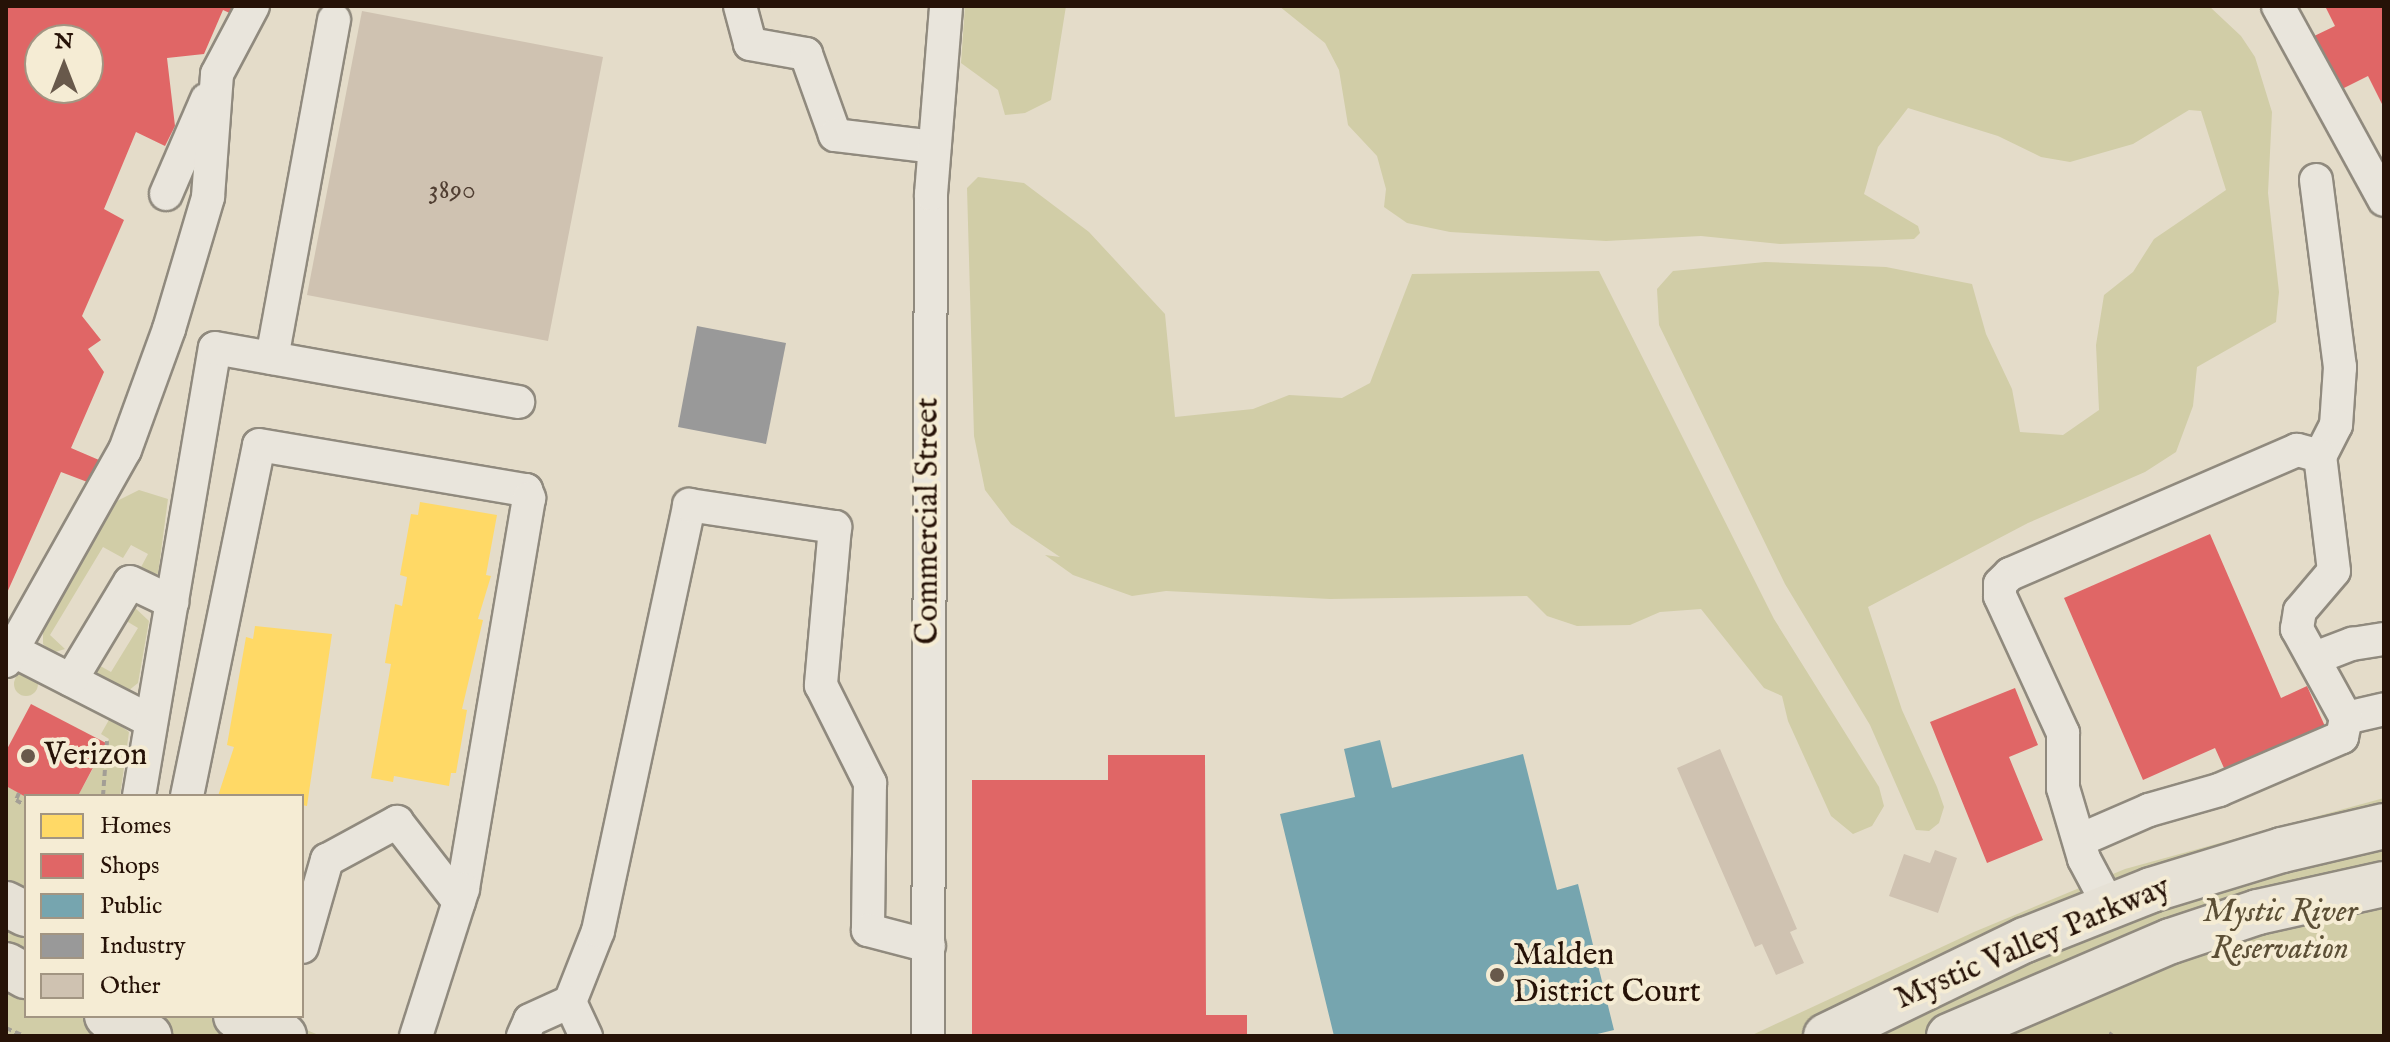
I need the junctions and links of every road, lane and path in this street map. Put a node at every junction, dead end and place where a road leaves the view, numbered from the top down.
1 (253, 6) edge
2 (740, 6) edge
3 (946, 6) edge
4 (2278, 6) edge
5 (334, 20) dead end
6 (217, 74) junction
7 (934, 147) junction
8 (2316, 180) dead end
9 (166, 194) dead end
10 (2384, 200) edge
11 (272, 358) junction
12 (518, 402) dead end
13 (2320, 456) junction
14 (172, 602) junction
15 (2384, 639) edge
16 (9, 655) edge
17 (2315, 658) junction
18 (71, 680) junction
19 (2384, 709) edge
20 (2346, 718) junction
21 (151, 721) junction
22 (107, 741) dead end
23 (19, 793) dead end
24 (103, 794) edge
25 (139, 794) edge
26 (187, 794) edge
27 (24, 805) edge
28 (2384, 826) edge
29 (2080, 840) junction
30 (2384, 884) edge
31 (459, 902) junction
32 (6, 904) edge
33 (2109, 906) junction
34 (24, 913) edge
35 (304, 940) edge
36 (929, 946) junction
37 (6, 965) edge
38 (24, 975) edge
39 (570, 1002) junction
40 (111, 1018) edge
41 (6, 1028) edge
42 (24, 1036) edge
43 (149, 1036) edge
44 (416, 1036) edge
45 (523, 1036) edge
46 (586, 1036) edge
47 (928, 1036) edge
48 (1826, 1036) edge
49 (1949, 1036) edge

1 - 6 street
2 - 7 street
3 - 7 street, Commercial Street
4 - 10 street
5 - 11 street
6 - 9 street
6 - 16 street
7 - 36 street, Commercial Street
8 - 13 street
11 - 12 street
11 - 14 street
13 - 17 street
13 - 29 street
14 - 18 street
14 - 21 street
15 - 17 street
16 - 18 street
17 - 20 street
18 - 21 street
19 - 20 street
20 - 29 street
21 - 25 street
22 - 24 path
23 - 27 path
26 - 31 street
28 - 33 highway, Mystic Valley Parkway
29 - 33 street
30 - 49 highway, Mystic Valley Parkway
31 - 35 street
31 - 44 street
32 - 34 highway
33 - 48 highway, Mystic Valley Parkway
36 - 39 street
36 - 47 street, Commercial Street
37 - 38 highway
39 - 45 street
39 - 46 street
40 - 43 highway
41 - 42 path

